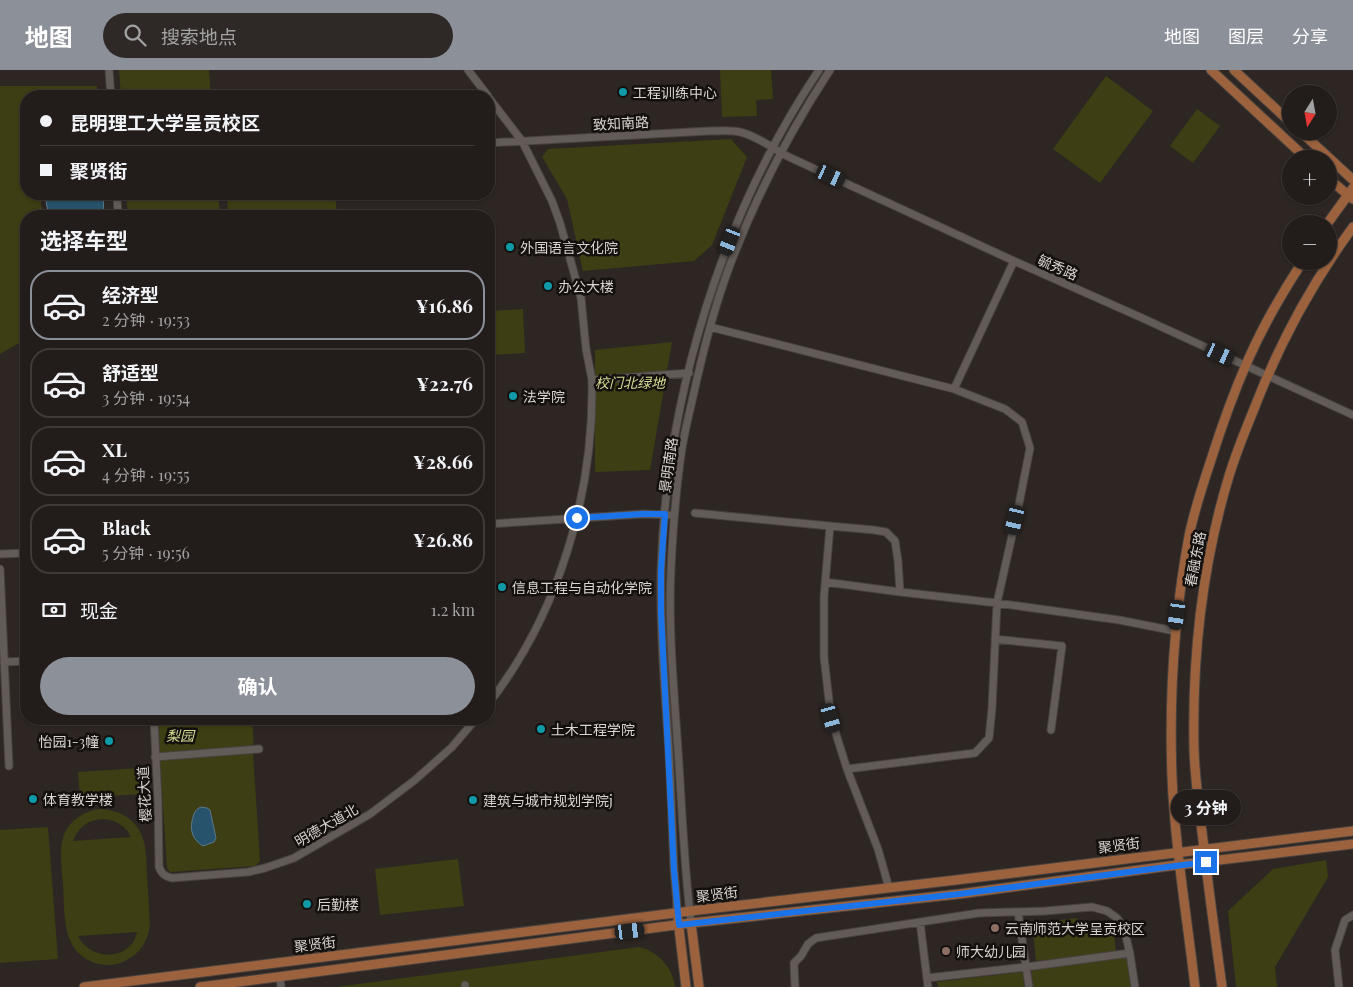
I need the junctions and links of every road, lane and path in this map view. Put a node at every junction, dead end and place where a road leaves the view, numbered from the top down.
1 (109, 70) edge
2 (468, 70) edge
3 (819, 70) edge
4 (830, 70) edge
5 (1211, 70) edge
6 (1234, 70) edge
7 (111, 90) edge
8 (483, 90) edge
9 (495, 106) edge
10 (1282, 115) edge
11 (754, 136) joint
12 (1308, 140) edge
13 (522, 141) junction
14 (495, 143) edge
15 (773, 148) junction
16 (1297, 150) edge
17 (1317, 150) edge
18 (781, 153) junction
19 (1337, 168) edge
20 (1353, 180) edge
21 (1337, 184) edge
22 (1351, 194) edge
23 (1334, 215) edge
24 (1353, 227) edge
25 (1014, 261) junction
26 (1296, 270) edge
27 (710, 327) junction
28 (1245, 366) junction
29 (689, 374) junction
30 (1268, 376) junction
31 (592, 380) junction
32 (954, 389) junction
33 (1353, 415) edge
34 (665, 514) junction
35 (696, 514) dead end
36 (674, 515) junction
37 (577, 518) junction
38 (495, 524) edge
39 (830, 526) junction
40 (20, 553) edge
41 (0, 554) edge
42 (0, 569) edge
43 (825, 582) junction
44 (900, 592) junction
45 (997, 603) junction
46 (1175, 631) junction
47 (995, 639) junction
48 (20, 661) edge
49 (4, 662) junction
50 (495, 695) edge
51 (154, 725) edge
52 (471, 725) edge
53 (1051, 730) dead end
54 (259, 749) dead end
55 (155, 757) junction
56 (9, 766) dead end
57 (846, 770) junction
58 (1353, 831) edge
59 (1353, 844) edge
60 (1204, 849) junction
61 (1179, 852) junction
62 (1206, 862) junction
63 (1180, 865) junction
64 (159, 868) joint
65 (889, 888) junction
66 (690, 911) junction
67 (1018, 912) junction
68 (678, 913) junction
69 (1353, 915) edge
70 (920, 922) junction
71 (691, 923) junction
72 (679, 925) junction
73 (1130, 953) junction
74 (1026, 967) junction
75 (280, 977) junction
76 (927, 978) junction
77 (84, 987) edge
78 (200, 987) edge
79 (281, 987) edge
80 (686, 987) edge
81 (699, 987) edge
82 (795, 987) edge
83 (928, 987) edge
84 (1028, 987) edge
85 (1135, 987) edge
86 (1195, 987) edge
87 (1222, 987) edge
88 (1339, 987) edge

1 - 7 street
2 - 8 street
3 - 15 street, 景明南路
4 - 18 street, 景明南路
5 - 16 main road
6 - 10 main road
9 - 13 street
11 - 13 street, 致知南路
11 - 15 street, 毓秀路
12 - 17 main road
13 - 14 street, 致知南路
13 - 31 street
15 - 18 street, 毓秀路
15 - 29 street, 景明南路
18 - 25 street, 毓秀路
18 - 27 street, 景明南路
19 - 20 main road
21 - 22 main road
22 - 23 main road
24 - 30 main road, 春融东路
25 - 28 street, 毓秀路
25 - 32 street
26 - 28 main road, 春融东路
27 - 32 street
27 - 36 street, 景明南路
28 - 30 street, 毓秀路
28 - 46 main road, 春融东路
29 - 31 street
29 - 34 street, 景明南路
30 - 33 street, 毓秀路
30 - 60 main road, 春融东路
31 - 37 street
32 - 45 street
34 - 36 street
34 - 37 street
34 - 68 street, 景明南路
35 - 39 street
36 - 66 street, 景明南路
37 - 38 street
37 - 50 street
39 - 43 street
39 - 44 street
40 - 41 street
42 - 49 street
43 - 44 street
43 - 57 street
44 - 45 street
45 - 46 street
45 - 47 street
46 - 61 main road, 春融东路
47 - 53 street
47 - 57 street
48 - 49 street
49 - 56 street
51 - 55 street, 樱花大道
52 - 64 street, 明德大道北
54 - 55 street
55 - 64 street, 樱花大道
57 - 65 street
58 - 60 main road, 聚贤街
59 - 62 main road, 聚贤街
60 - 61 main road, 聚贤街
60 - 62 main road, 春融东路
61 - 63 main road, 春融东路
61 - 65 main road, 聚贤街
62 - 63 main road, 聚贤街
62 - 87 main road, 春融东路
63 - 71 main road, 聚贤街
63 - 86 main road, 春融东路
65 - 66 main road, 聚贤街
66 - 68 main road, 聚贤街
66 - 71 street, 景明南路
67 - 70 street
67 - 73 street
67 - 74 street
68 - 72 main road
68 - 77 main road, 聚贤街
69 - 88 street
70 - 76 street
70 - 82 street
71 - 72 main road, 聚贤街
71 - 81 main road
72 - 75 main road, 聚贤街
72 - 80 main road
73 - 74 street
73 - 85 street
74 - 76 street
74 - 84 street
75 - 78 main road, 聚贤街
75 - 79 street
76 - 83 street

